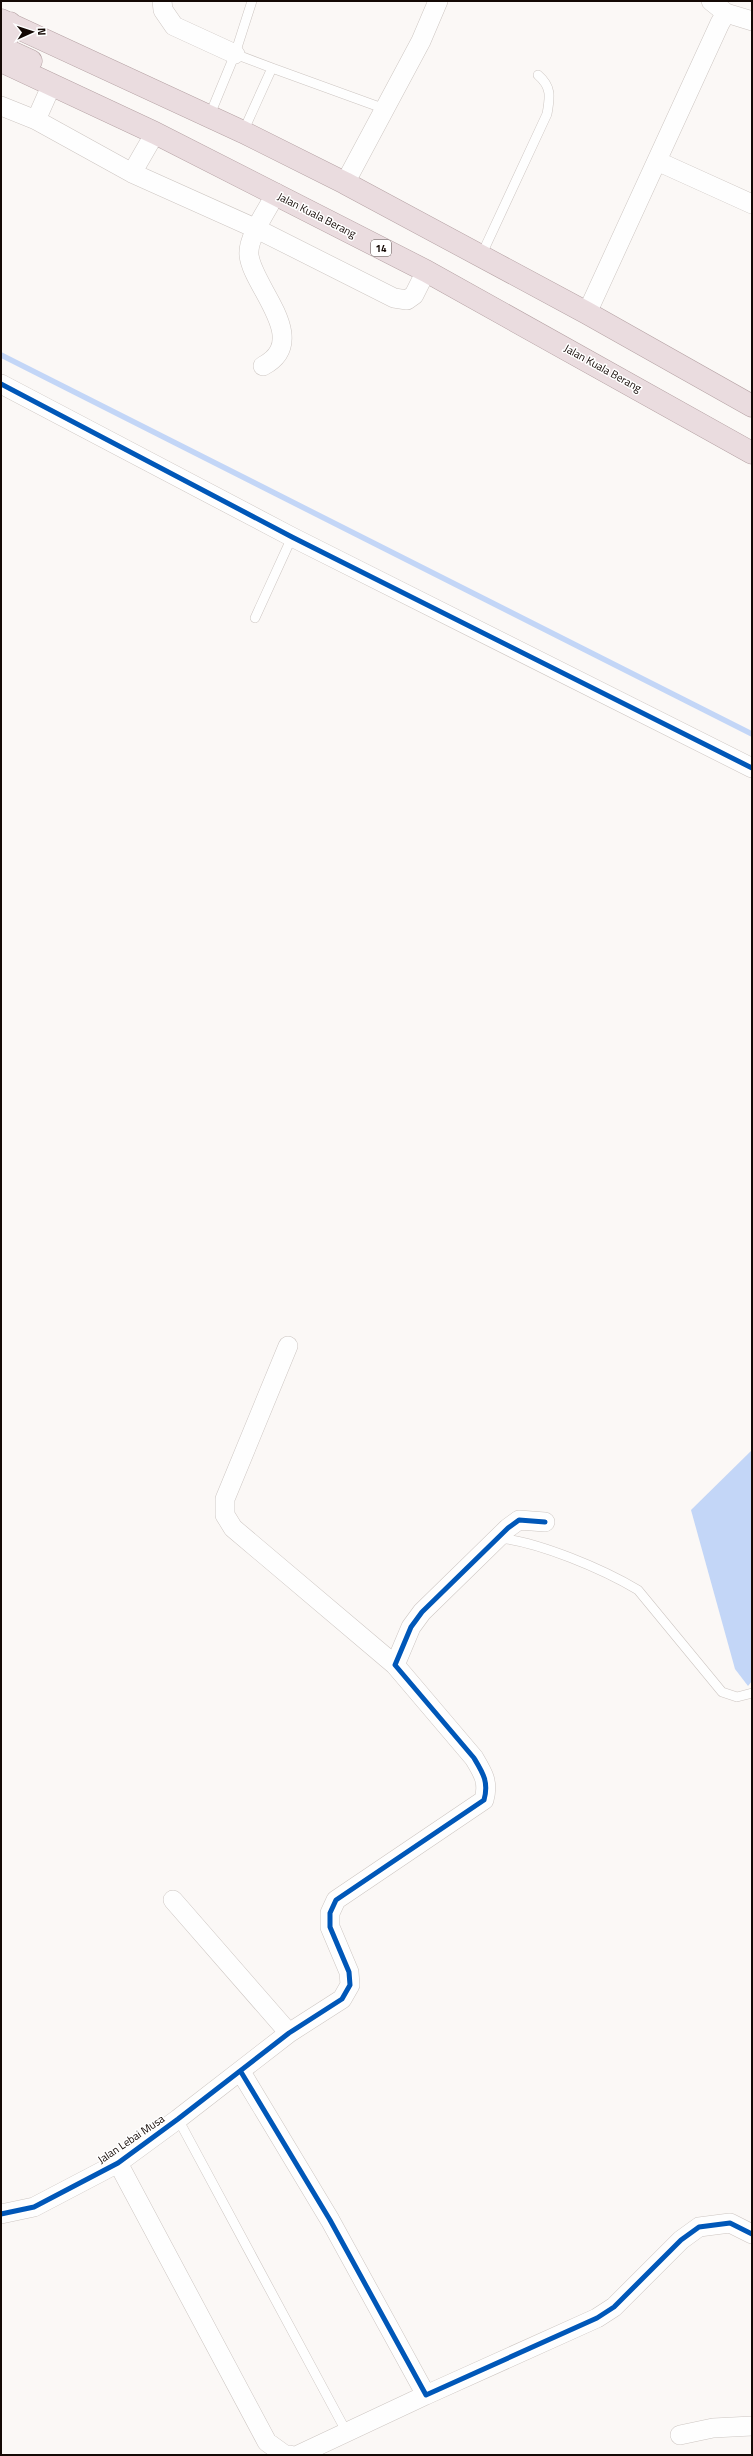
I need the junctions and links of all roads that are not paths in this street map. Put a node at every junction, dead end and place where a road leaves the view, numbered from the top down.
1 (162, 1) edge
2 (252, 1) edge
3 (438, 1) edge
4 (711, 1) edge
5 (726, 12) junction
6 (752, 21) edge
7 (5, 22) edge
8 (235, 54) junction
9 (1, 61) edge
10 (272, 68) junction
11 (538, 75) dead end
12 (52, 84) junction
13 (1, 106) edge
14 (384, 109) junction
15 (209, 117) junction
16 (36, 120) junction
17 (243, 132) junction
18 (155, 133) junction
19 (657, 160) junction
20 (132, 173) junction
21 (344, 183) junction
22 (276, 193) junction
23 (752, 204) edge
24 (257, 229) junction
25 (481, 256) junction
26 (426, 271) junction
27 (587, 313) junction
28 (263, 366) dead end
29 (1, 384) edge
30 (752, 406) edge
31 (752, 452) edge
32 (292, 537) junction
33 (255, 618) dead end
34 (752, 768) edge
35 (288, 1346) dead end
36 (546, 1522) dead end
37 (498, 1538) junction
38 (395, 1665) junction
39 (752, 1693) edge
40 (173, 1900) dead end
41 (289, 2033) junction
42 (241, 2072) junction
43 (178, 2119) junction
44 (118, 2163) junction
45 (1, 2214) edge
46 (752, 2234) edge
47 (426, 2395) junction
48 (752, 2426) edge
49 (346, 2431) junction
50 (680, 2435) dead end
51 (290, 2455) edge
52 (298, 2455) edge

1 - 8 street
2 - 8 lane
3 - 14 street
4 - 5 street
5 - 6 street
5 - 19 street
7 - 12 highway
7 - 15 highway
8 - 10 lane
8 - 15 lane
9 - 12 highway, Jalan Kuala Berang / 14
10 - 14 lane
10 - 17 lane
11 - 25 lane
12 - 16 street
12 - 18 highway, Jalan Kuala Berang / 14
13 - 16 street
14 - 21 street
15 - 17 highway
16 - 20 street
17 - 21 highway
18 - 20 street
18 - 22 highway, Jalan Kuala Berang / 14
19 - 23 street
19 - 27 street
20 - 24 street
21 - 25 highway
22 - 24 street
22 - 26 highway, Jalan Kuala Berang / 14
24 - 26 street
24 - 28 street
25 - 27 highway
26 - 31 highway, Jalan Kuala Berang / 14
27 - 30 highway
29 - 32 street
32 - 33 lane
32 - 34 street
35 - 38 street
36 - 37 street
37 - 38 street
37 - 39 lane
38 - 41 street, Jalan Lebai Musa
40 - 41 street
41 - 42 street, Jalan Lebai Musa
42 - 43 street, Jalan Lebai Musa
42 - 47 street
43 - 44 street, Jalan Lebai Musa
43 - 49 lane
44 - 45 street, Jalan Lebai Musa
44 - 51 street
46 - 47 street
47 - 49 street
48 - 50 street
49 - 52 street

